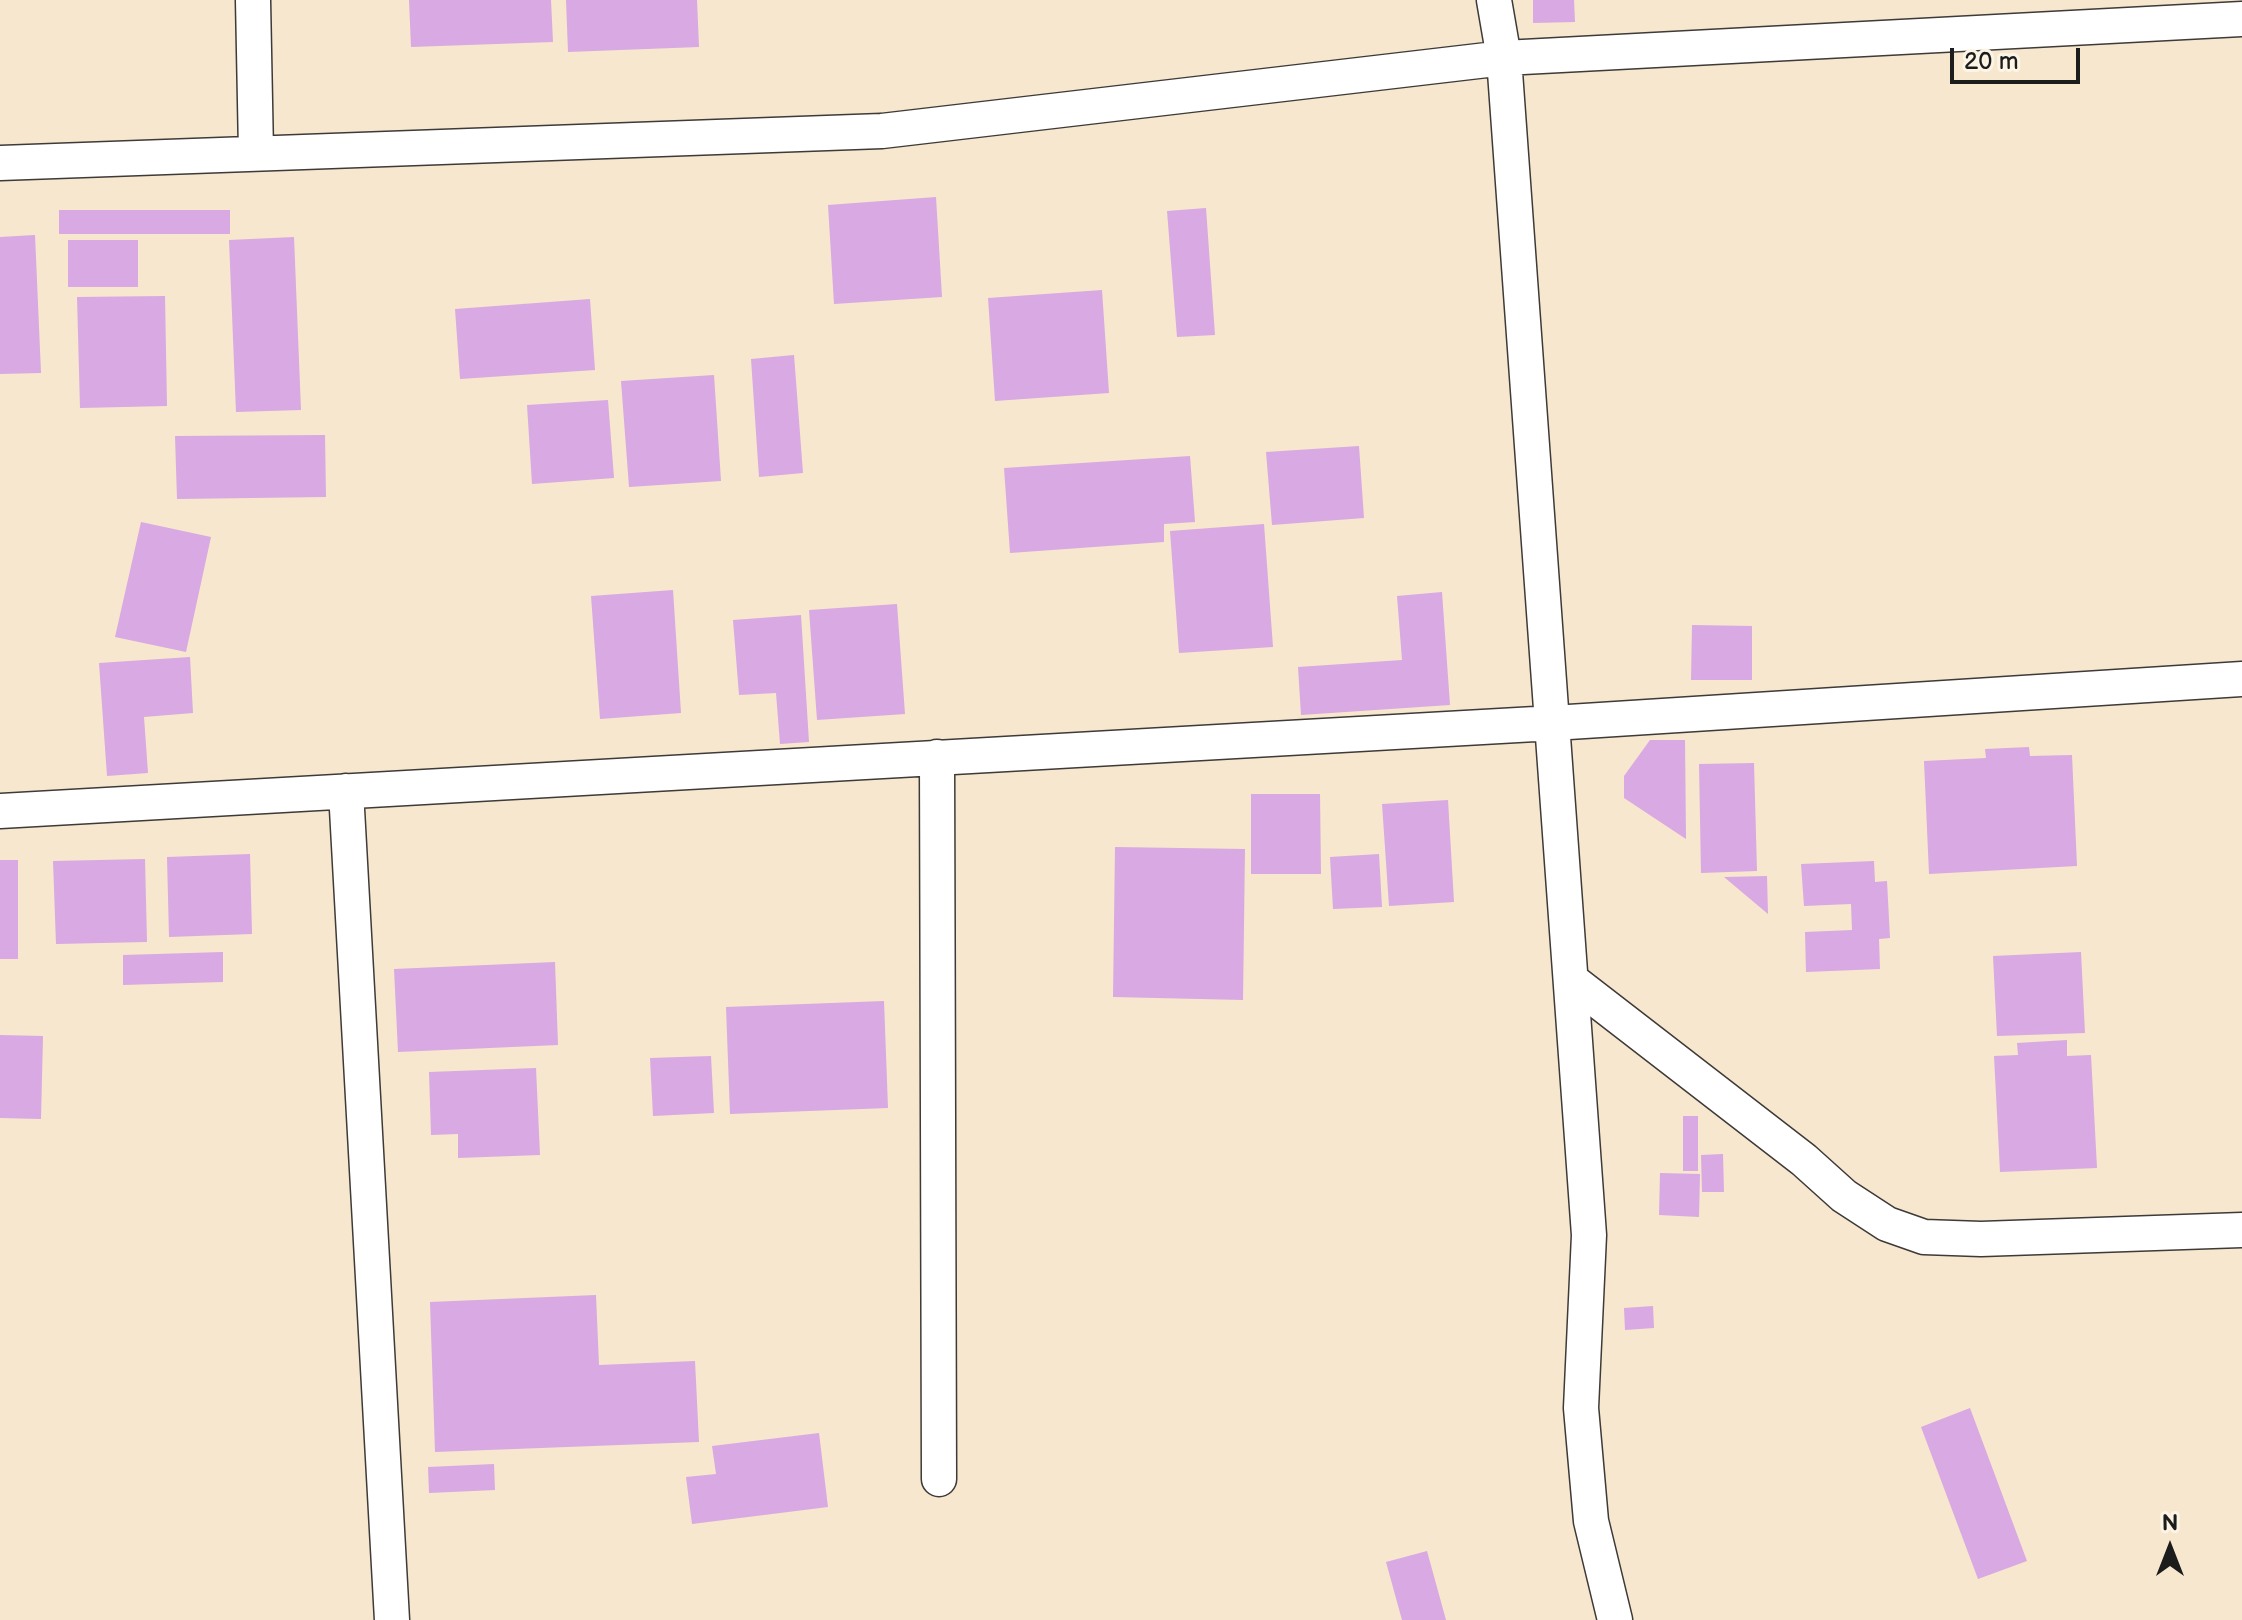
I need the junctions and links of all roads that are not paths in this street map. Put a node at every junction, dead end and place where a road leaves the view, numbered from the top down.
1 (253, 0) edge
2 (1494, 0) edge
3 (2242, 19) edge
4 (1504, 58) junction
5 (256, 152) junction
6 (0, 163) edge
7 (2242, 679) edge
8 (1553, 723) junction
9 (937, 757) junction
10 (346, 791) junction
11 (0, 811) edge
12 (1571, 980) junction
13 (2242, 1230) edge
14 (939, 1479) dead end
15 (392, 1620) edge
16 (1615, 1620) edge

1 - 5 street
2 - 4 street
3 - 4 street
4 - 5 street
4 - 8 street
5 - 6 street
7 - 8 street
8 - 9 street
8 - 12 street
9 - 10 street
9 - 14 street
10 - 11 street
10 - 15 street
12 - 13 street
12 - 16 street

